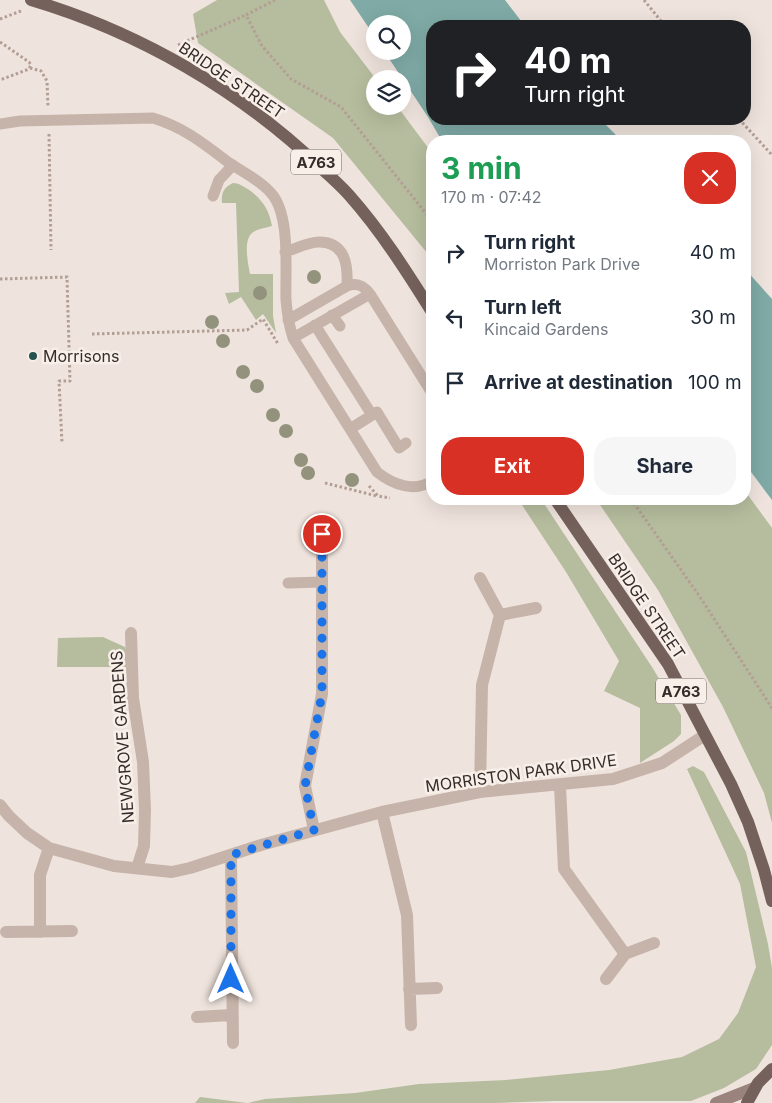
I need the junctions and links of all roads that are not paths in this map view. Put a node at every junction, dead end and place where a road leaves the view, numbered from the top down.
1 (31, 0) edge
2 (0, 124) edge
3 (233, 165) junction
4 (213, 196) dead end
5 (285, 252) junction
6 (347, 286) junction
7 (370, 294) junction
8 (426, 302) edge
9 (332, 315) junction
10 (288, 320) junction
11 (316, 325) junction
12 (340, 326) dead end
13 (293, 338) junction
14 (426, 387) edge
15 (377, 412) junction
16 (350, 429) junction
17 (406, 443) dead end
18 (426, 483) edge
19 (559, 505) edge
20 (322, 534) dead end
21 (480, 578) dead end
22 (322, 582) junction
23 (288, 583) dead end
24 (536, 608) dead end
25 (500, 615) junction
26 (131, 633) dead end
27 (705, 735) junction
28 (560, 786) junction
29 (480, 792) junction
30 (0, 805) edge
31 (382, 812) junction
32 (314, 830) junction
33 (48, 848) junction
34 (231, 855) junction
35 (137, 868) junction
36 (772, 901) edge
37 (72, 930) dead end
38 (6, 932) dead end
39 (40, 932) junction
40 (654, 943) dead end
41 (625, 954) junction
42 (606, 979) dead end
43 (436, 988) dead end
44 (410, 989) junction
45 (231, 1015) junction
46 (197, 1017) dead end
47 (411, 1025) dead end
48 (233, 1043) dead end
49 (772, 1060) edge
50 (768, 1073) edge
51 (754, 1088) junction
52 (716, 1103) edge
53 (747, 1103) edge

1 - 8 main road, BRIDGE STREET / A763
2 - 3 lane
3 - 4 lane
3 - 5 lane
5 - 6 lane
5 - 10 lane
6 - 7 lane
6 - 10 lane
7 - 9 lane
7 - 14 lane
9 - 11 lane
9 - 12 lane
10 - 13 lane
11 - 13 lane
11 - 15 lane
13 - 16 lane
15 - 16 lane
15 - 17 lane
16 - 18 lane
19 - 27 main road, BRIDGE STREET / A763
20 - 22 street
21 - 25 street
22 - 23 lane
22 - 32 street
24 - 25 street
25 - 29 street
26 - 35 street, NEWGROVE GARDENS
27 - 28 street, MORRISTON PARK DRIVE
27 - 36 main road, BRIDGE STREET / A763
28 - 29 street, MORRISTON PARK DRIVE
28 - 41 street
29 - 31 street, MORRISTON PARK DRIVE
30 - 33 street, MORRISTON PARK DRIVE
31 - 32 street, MORRISTON PARK DRIVE
31 - 44 street
32 - 34 street, MORRISTON PARK DRIVE
33 - 35 street, MORRISTON PARK DRIVE
33 - 39 street
34 - 35 street, MORRISTON PARK DRIVE
34 - 45 street
37 - 39 street
38 - 39 street
40 - 41 street
41 - 42 street
43 - 44 street
44 - 47 street
45 - 46 street
45 - 48 street
49 - 50 main road
50 - 51 main road
51 - 52 street
51 - 53 main road

